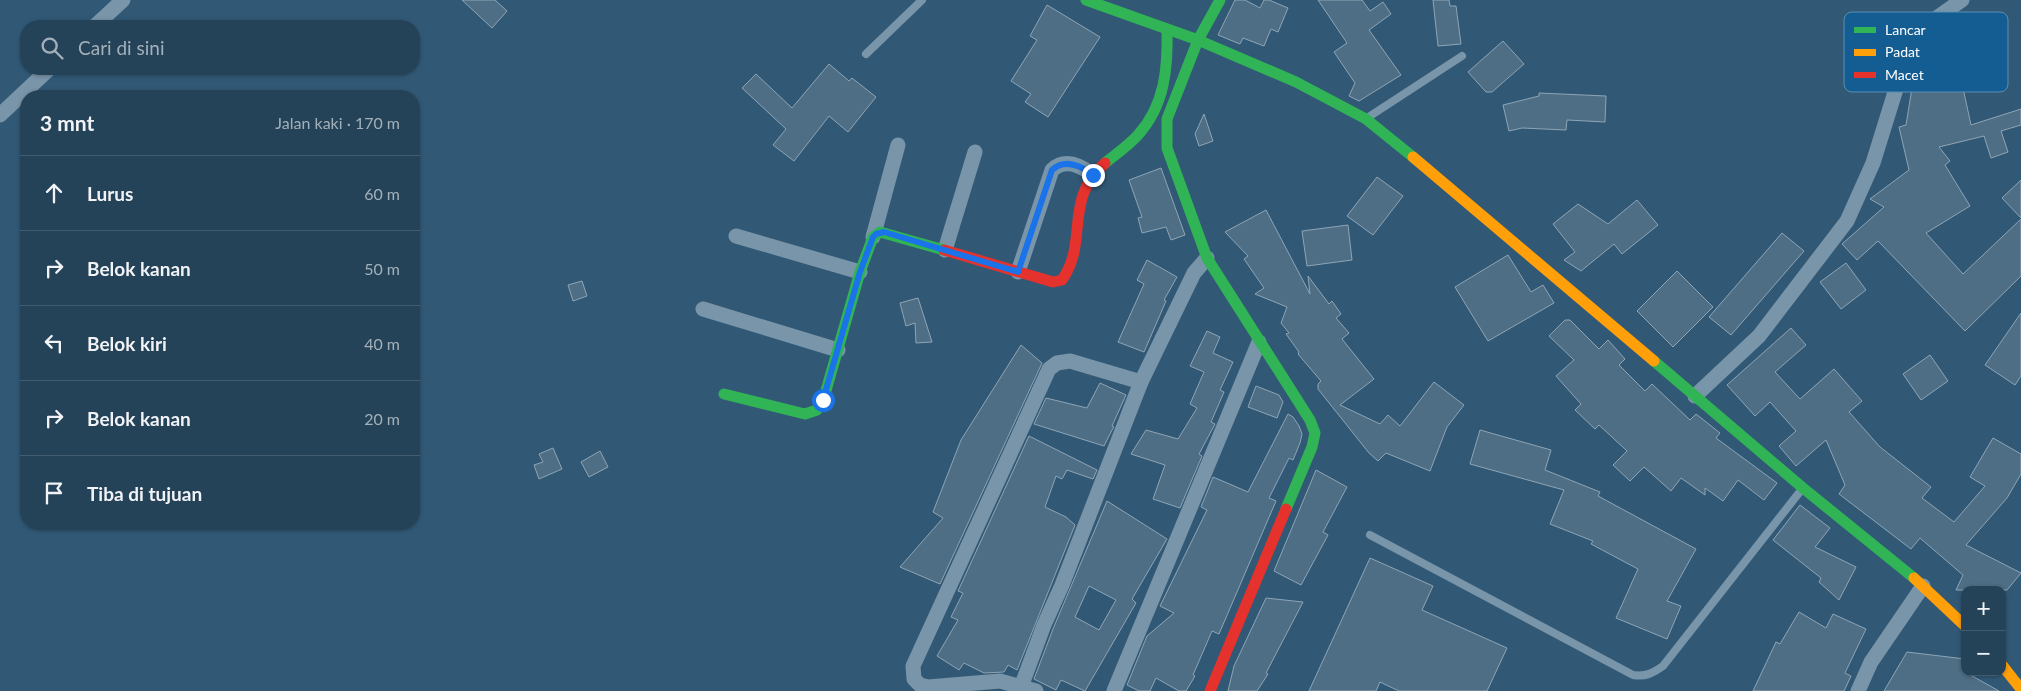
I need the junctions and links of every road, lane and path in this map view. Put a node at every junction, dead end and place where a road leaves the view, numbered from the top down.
1 (123, 0) edge
2 (922, 0) edge
3 (1086, 0) edge
4 (1220, 0) edge
5 (1962, 0) edge
6 (1945, 12) edge
7 (101, 20) edge
8 (1167, 29) junction
9 (1198, 40) junction
10 (866, 54) dead end
11 (1462, 56) dead end
12 (43, 75) edge
13 (27, 90) edge
14 (1895, 92) edge
15 (20, 96) edge
16 (0, 115) edge
17 (1366, 119) junction
18 (898, 145) dead end
19 (975, 152) dead end
20 (1093, 175) junction
21 (736, 236) dead end
22 (873, 237) junction
23 (945, 250) junction
24 (1207, 258) junction
25 (860, 272) junction
26 (1018, 272) junction
27 (703, 309) dead end
28 (1259, 342) junction
29 (838, 350) junction
30 (1140, 382) junction
31 (724, 394) dead end
32 (1695, 396) junction
33 (1803, 488) junction
34 (1370, 535) dead end
35 (1923, 586) junction
36 (1961, 622) edge
37 (2006, 670) edge
38 (1028, 689) edge
39 (2021, 689) edge
40 (1114, 691) edge
41 (1210, 691) edge
42 (1858, 691) edge

1 - 7 street
2 - 10 lane
3 - 8 street
4 - 9 street
5 - 6 street
8 - 9 street
8 - 20 street
9 - 17 street
9 - 24 street
11 - 17 lane
12 - 13 street
14 - 32 street
15 - 16 street
17 - 32 street
18 - 22 street
19 - 23 street
20 - 26 street
20 - 26 street
21 - 25 street
22 - 23 street
22 - 25 street
23 - 26 street
24 - 28 street
24 - 30 street
25 - 29 street
27 - 29 street
28 - 40 street
28 - 41 street
29 - 31 street
30 - 38 street
30 - 38 street
32 - 33 street
33 - 34 lane
33 - 35 street
35 - 36 street
35 - 42 street
37 - 39 street

